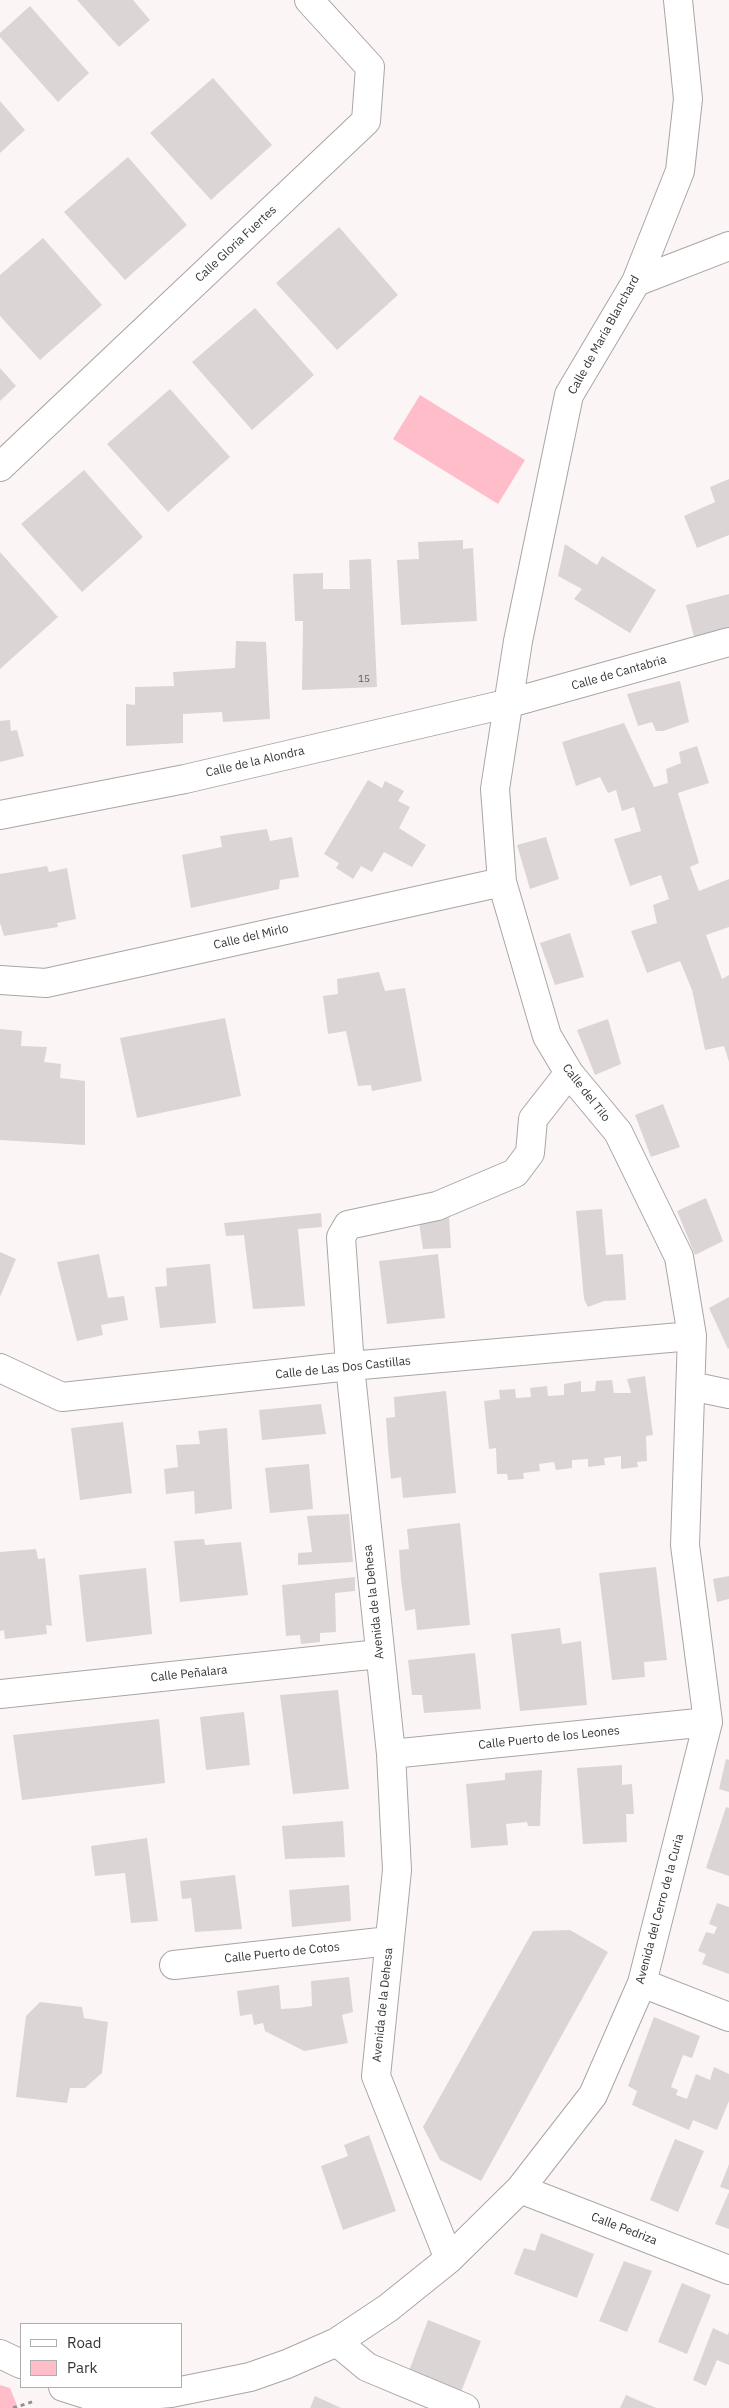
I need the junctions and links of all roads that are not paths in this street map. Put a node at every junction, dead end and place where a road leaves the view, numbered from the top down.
1 (309, 0) edge
2 (678, 0) edge
3 (729, 246) edge
4 (636, 282) junction
5 (0, 467) edge
6 (729, 642) edge
7 (510, 704) junction
8 (0, 815) edge
9 (502, 882) junction
10 (0, 980) edge
11 (569, 1073) junction
12 (692, 1336) junction
13 (350, 1366) junction
14 (0, 1368) edge
15 (691, 1386) junction
16 (729, 1394) edge
17 (379, 1654) junction
18 (0, 1694) edge
19 (708, 1722) junction
20 (390, 1754) junction
21 (390, 1941) junction
22 (174, 1965) dead end
23 (642, 1983) junction
24 (729, 2017) edge
25 (520, 2189) junction
26 (449, 2259) junction
27 (729, 2270) edge
28 (337, 2342) junction
29 (0, 2354) edge
30 (20, 2364) edge
31 (65, 2388) edge
32 (178, 2400) edge
33 (97, 2403) edge
34 (464, 2408) edge

1 - 5 street, Calle Gloria Fuertes
2 - 4 street, Calle de María Blanchard
3 - 4 street
4 - 7 street, Calle de María Blanchard
6 - 7 street, Calle de Cantabria
7 - 8 street, Calle de la Alondra
7 - 9 street, Calle del Tilo
9 - 10 street, Calle del Mirlo
9 - 11 street, Calle del Tilo
11 - 12 street, Calle del Tilo
11 - 13 street, Avenida de la Dehesa
12 - 13 street, Calle de Las Dos Castillas
12 - 15 street, Calle del Tilo
13 - 14 street, Calle de Las Dos Castillas
13 - 17 street, Avenida de la Dehesa
15 - 16 street
15 - 19 street, Avenida del Cerro de la Curia
17 - 18 street, Calle Peñalara
17 - 20 street, Avenida de la Dehesa
19 - 20 street, Calle Puerto de los Leones
19 - 23 street, Avenida del Cerro de la Curia
20 - 21 street, Avenida de la Dehesa
21 - 22 street, Calle Puerto de Cotos
21 - 26 street, Avenida de la Dehesa
23 - 24 street
23 - 25 street, Avenida del Cerro de la Curia
25 - 26 street, Avenida del Cerro de la Curia
25 - 27 street, Calle Pedriza
26 - 28 street, Avenida del Cerro de la Curia
28 - 32 street, Avenida del Cerro de la Curia
28 - 34 street
29 - 30 street
31 - 33 street
32 - 33 street, Avenida del Cerro de la Curia

